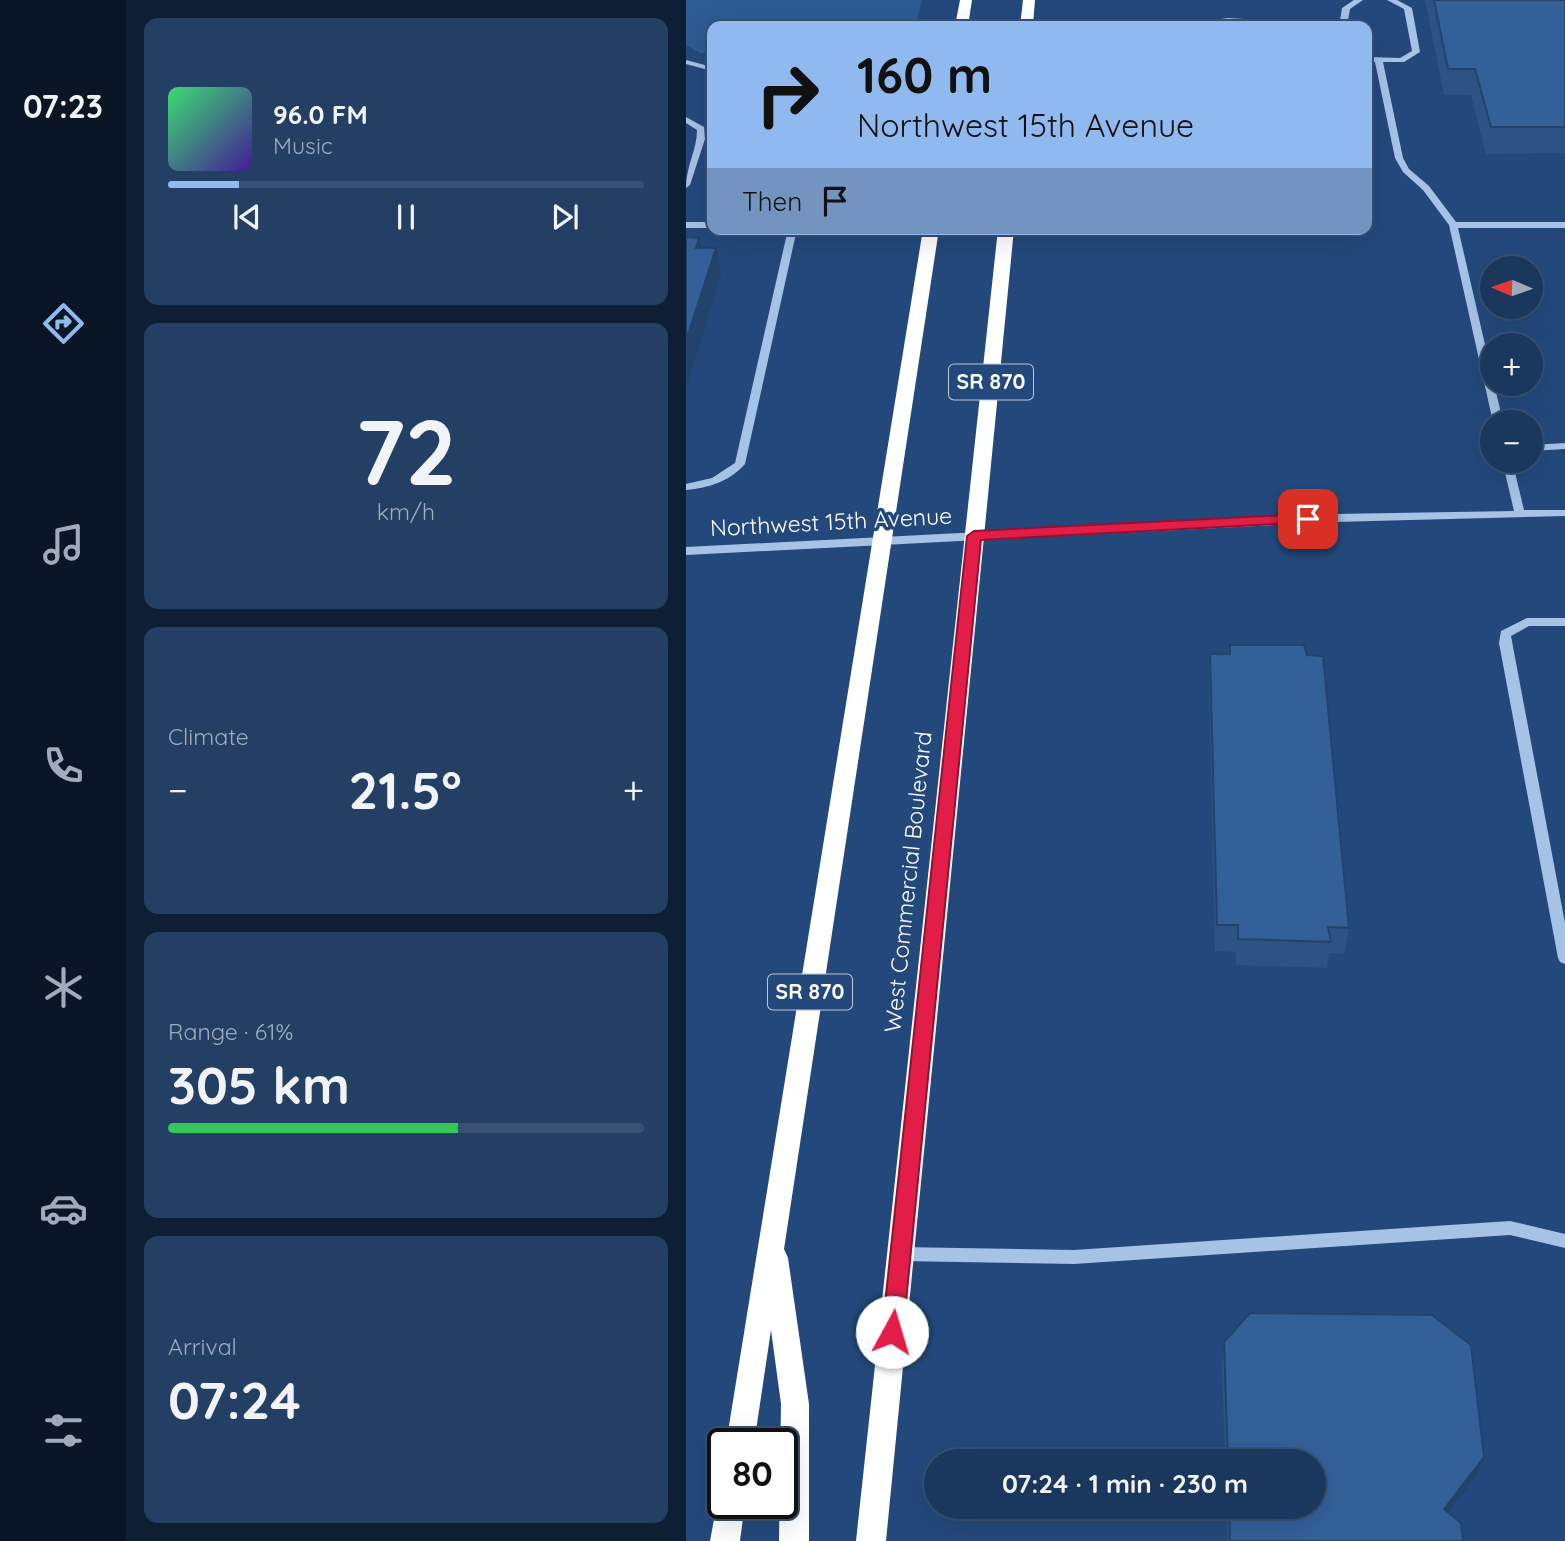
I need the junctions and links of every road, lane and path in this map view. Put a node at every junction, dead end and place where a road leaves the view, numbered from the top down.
1 (966, 0) edge
2 (1029, 0) edge
3 (1359, 0) edge
4 (1391, 0) edge
5 (963, 21) edge
6 (1031, 21) edge
7 (1221, 21) edge
8 (1244, 21) edge
9 (1344, 21) edge
10 (1372, 60) edge
11 (1379, 61) junction
12 (686, 62) edge
13 (707, 68) edge
14 (686, 119) edge
15 (686, 185) edge
16 (686, 225) edge
17 (707, 225) edge
18 (1453, 225) junction
19 (1565, 225) edge
20 (792, 235) edge
21 (930, 235) edge
22 (1005, 235) edge
23 (1495, 410) edge
24 (1565, 446) edge
25 (1543, 447) edge
26 (1510, 473) edge
27 (686, 486) edge
28 (1565, 513) edge
29 (1520, 515) junction
30 (974, 536) junction
31 (881, 541) junction
32 (686, 551) edge
33 (1565, 622) edge
34 (1565, 958) edge
35 (772, 1235) junction
36 (1565, 1241) edge
37 (900, 1254) junction
38 (742, 1428) edge
39 (728, 1519) edge
40 (725, 1541) edge
41 (794, 1541) edge
42 (872, 1541) edge

1 - 5 highway
2 - 6 highway
3 - 9 street
4 - 11 street
7 - 8 street
10 - 11 street
11 - 18 street
12 - 13 street
14 - 15 street
16 - 17 street
18 - 19 street
18 - 23 street
20 - 27 street
21 - 31 highway, SR 870
22 - 30 highway, West Commercial Boulevard / SR 870
24 - 25 lane
26 - 29 street
28 - 29 street, Northwest 15th Avenue
29 - 30 street, Northwest 15th Avenue
30 - 31 street, Northwest 15th Avenue
30 - 37 highway, West Commercial Boulevard / SR 870
31 - 32 street, Northwest 15th Avenue
31 - 35 highway, SR 870
33 - 34 street
35 - 38 highway, SR 870
35 - 41 highway
36 - 37 street
37 - 42 highway, West Commercial Boulevard / SR 870
39 - 40 highway

